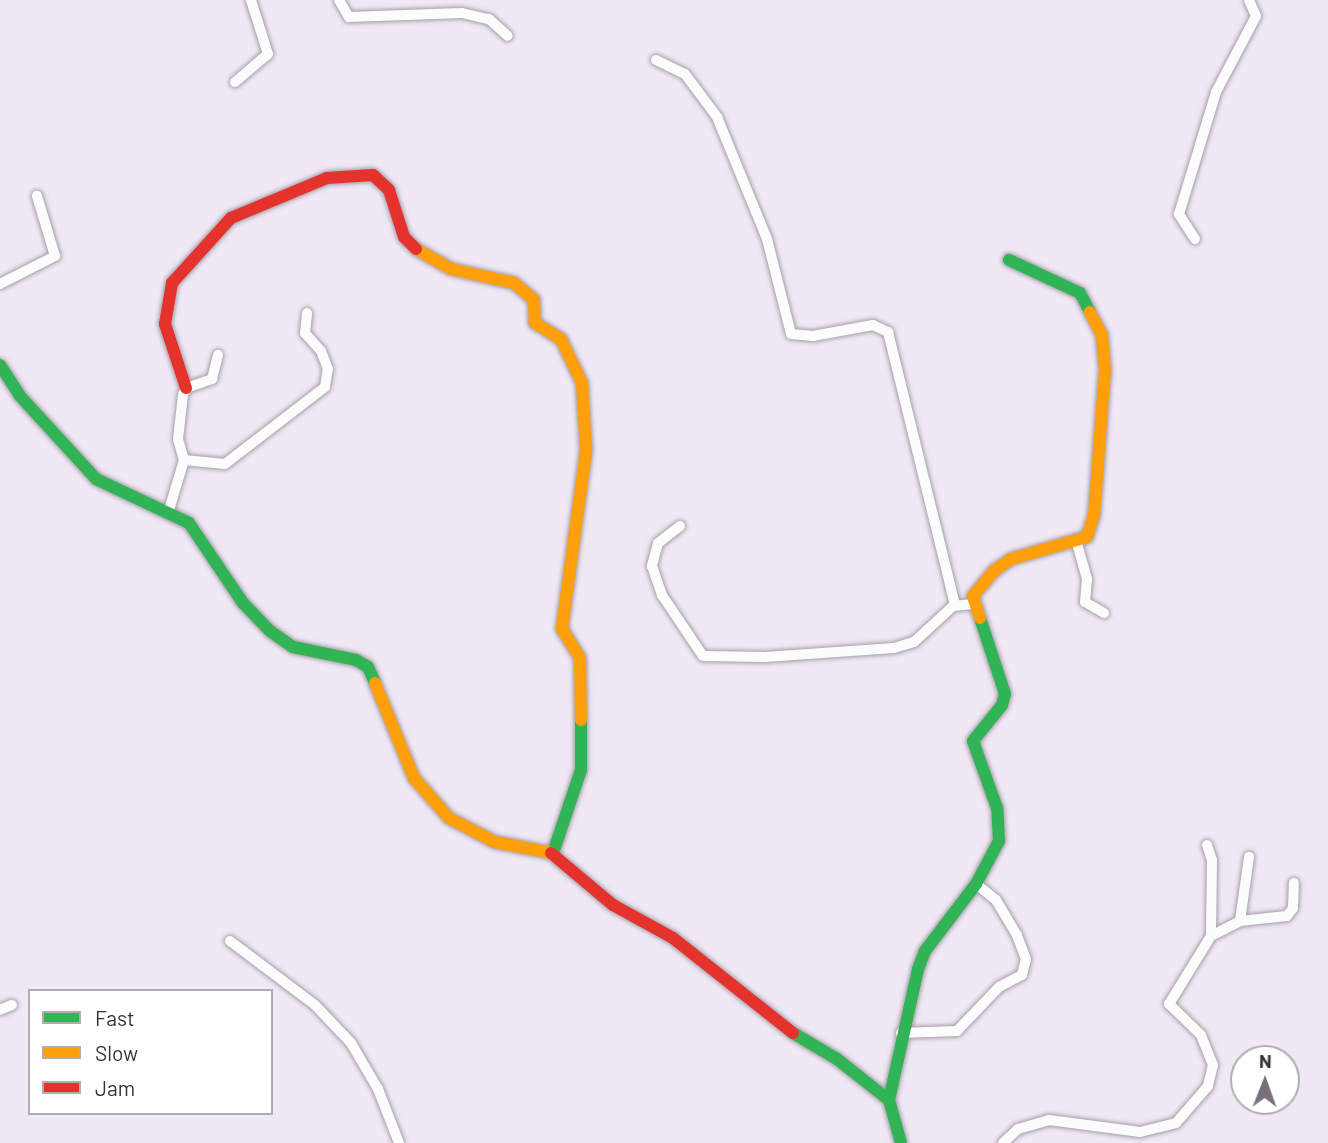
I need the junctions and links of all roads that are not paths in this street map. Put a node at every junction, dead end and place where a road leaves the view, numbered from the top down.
1 (251, 0) edge
2 (339, 0) edge
3 (1249, 0) edge
4 (508, 36) dead end
5 (656, 60) dead end
6 (235, 82) dead end
7 (37, 196) dead end
8 (1195, 239) dead end
9 (1009, 260) dead end
10 (0, 284) edge
11 (307, 313) dead end
12 (218, 355) dead end
13 (0, 365) edge
14 (186, 388) junction
15 (184, 460) junction
16 (169, 510) junction
17 (680, 526) dead end
18 (1076, 540) junction
19 (973, 604) junction
20 (955, 605) junction
21 (1104, 613) dead end
22 (1207, 845) dead end
23 (553, 853) junction
24 (1249, 858) dead end
25 (1294, 883) dead end
26 (976, 884) junction
27 (1240, 921) junction
28 (1211, 936) junction
29 (230, 941) dead end
30 (12, 1005) dead end
31 (0, 1010) edge
32 (901, 1033) junction
33 (889, 1100) junction
34 (399, 1143) edge
35 (901, 1143) edge
36 (1003, 1143) edge

1 - 6 street
2 - 4 street
3 - 8 street
5 - 20 street
7 - 10 street
9 - 18 street
11 - 15 street
12 - 14 street
13 - 16 street
14 - 15 street
14 - 23 street
15 - 16 street
16 - 23 street
17 - 20 street
18 - 19 street
18 - 21 street
19 - 20 street
19 - 26 street
22 - 28 street
23 - 33 street
24 - 27 street
25 - 27 street
26 - 32 street
26 - 32 street
27 - 28 street
28 - 36 street
29 - 34 street
30 - 31 street
32 - 33 street
33 - 35 street

